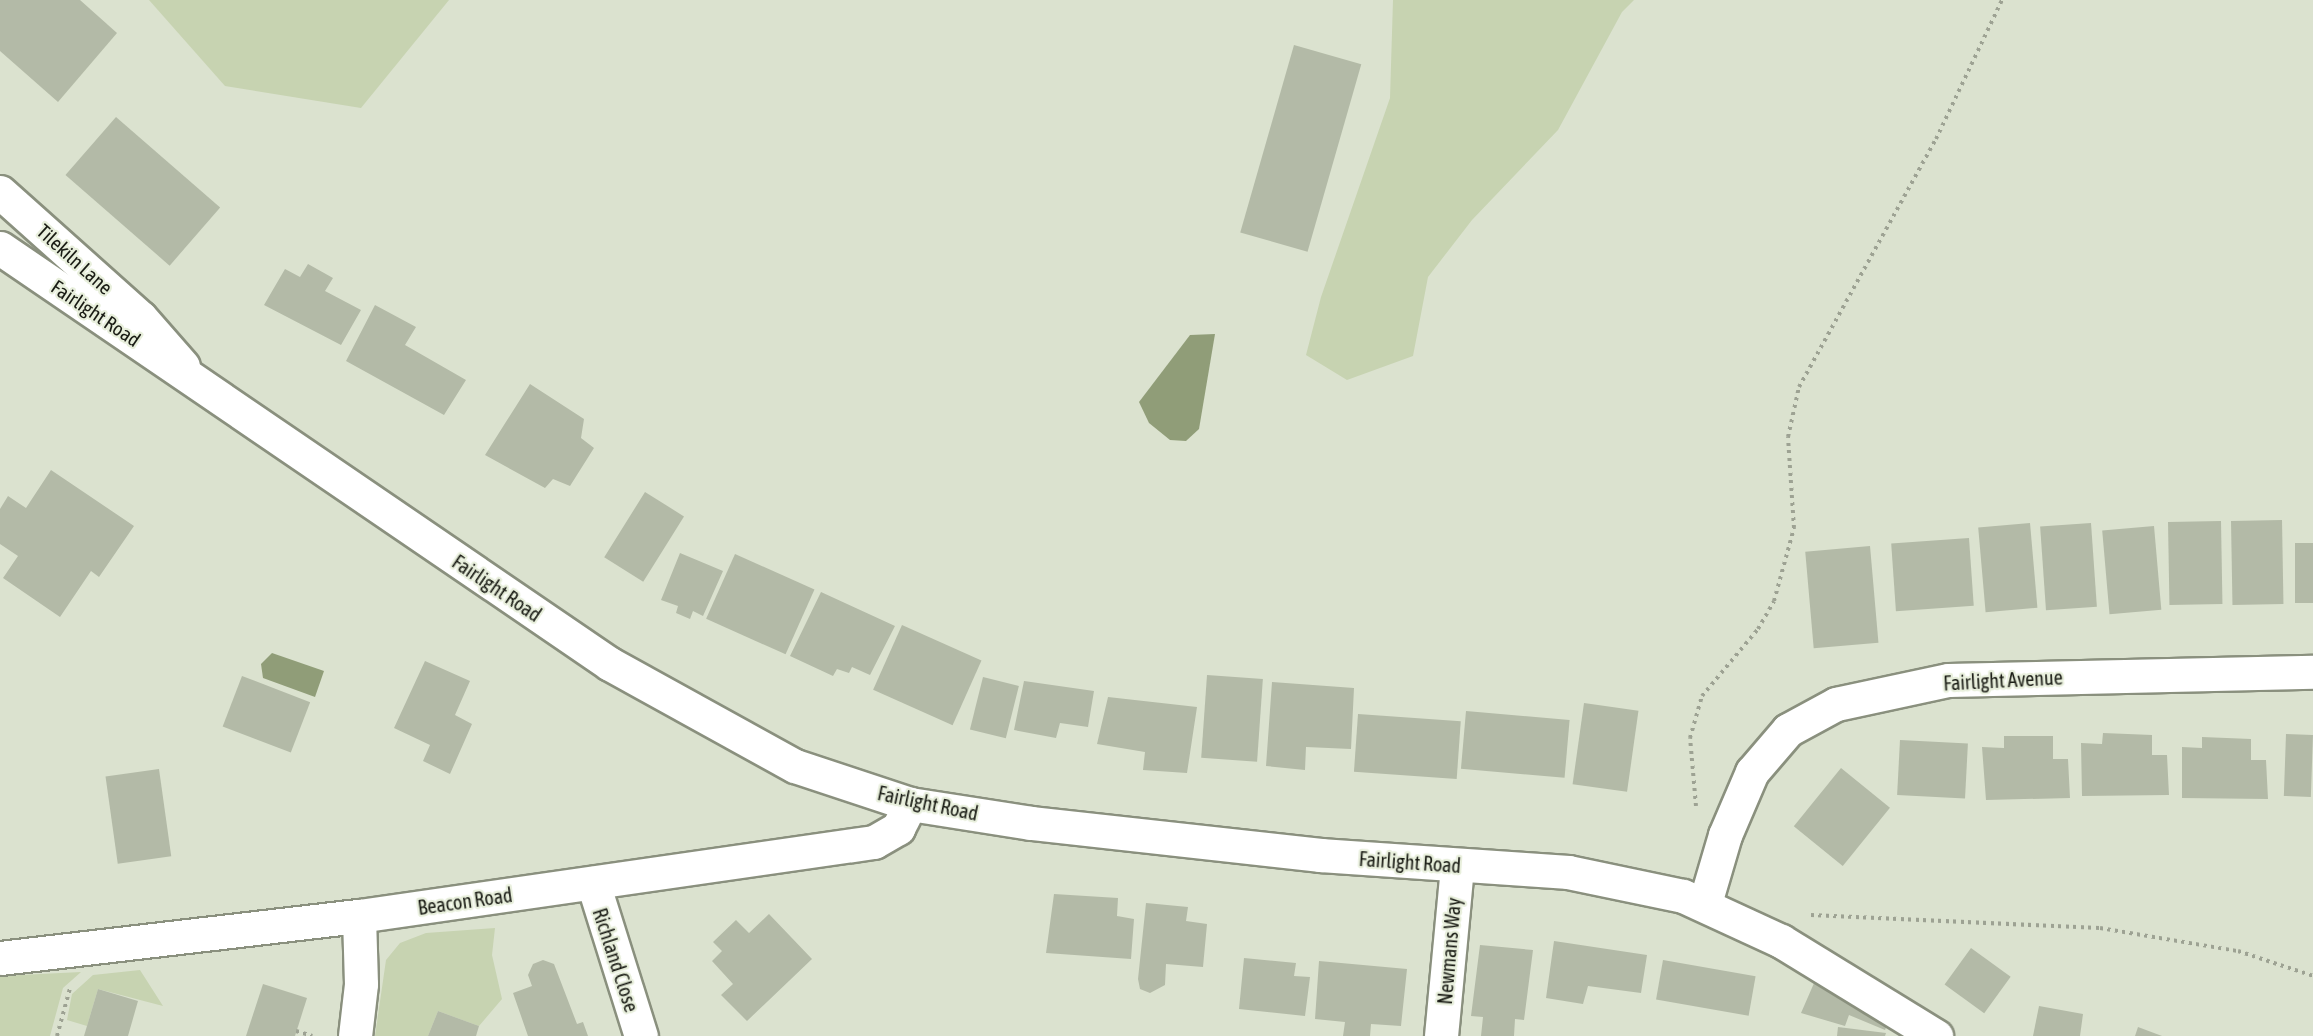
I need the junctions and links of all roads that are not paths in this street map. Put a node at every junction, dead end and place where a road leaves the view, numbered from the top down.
1 (0, 192) edge
2 (0, 248) edge
3 (196, 381) junction
4 (2313, 672) edge
5 (910, 804) junction
6 (1457, 866) junction
7 (593, 882) junction
8 (1705, 903) junction
9 (359, 916) junction
10 (0, 958) edge
11 (1926, 1033) edge
12 (355, 1036) edge
13 (641, 1036) edge
14 (1441, 1036) edge

1 - 3 street, Tilekiln Lane
2 - 3 street, Fairlight Road
3 - 5 street, Fairlight Road
4 - 8 street, Fairlight Avenue
5 - 6 street, Fairlight Road
5 - 7 street, Beacon Road
6 - 8 street, Fairlight Road
6 - 14 street, Newmans Way
7 - 9 street, Beacon Road
7 - 13 street, Richland Close
8 - 11 street, Fairlight Road
9 - 10 street, Beacon Road
9 - 12 street

